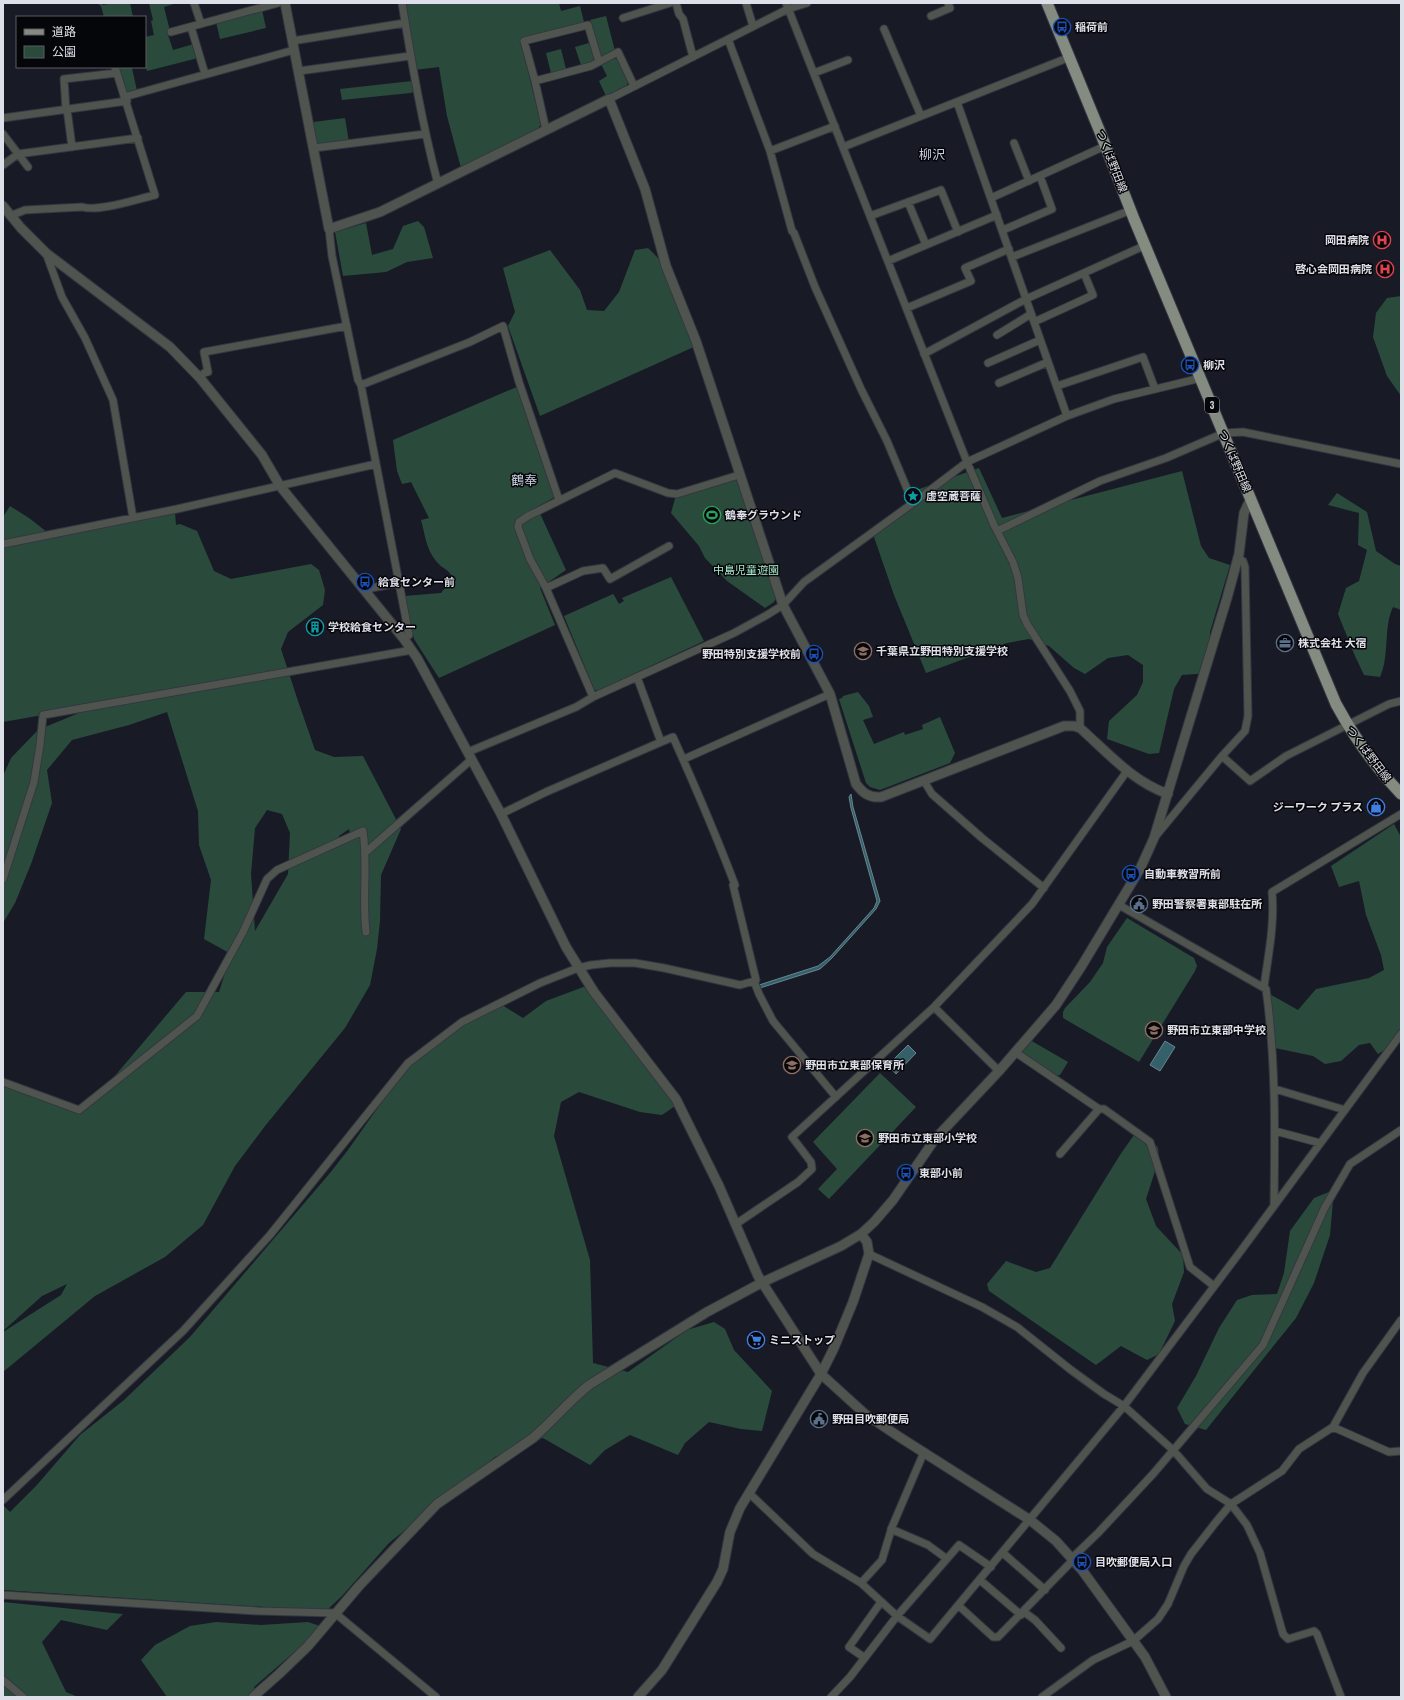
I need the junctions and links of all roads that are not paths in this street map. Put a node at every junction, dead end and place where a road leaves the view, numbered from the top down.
1 (194, 3) edge
2 (278, 3) edge
3 (285, 3) edge
4 (402, 3) edge
5 (670, 3) edge
6 (676, 3) edge
7 (746, 3) edge
8 (807, 3) edge
9 (948, 3) edge
10 (1047, 3) edge
11 (787, 6) edge
12 (931, 16) dead end
13 (623, 18) dead end
14 (406, 23) junction
15 (201, 24) junction
16 (753, 26) junction
17 (191, 27) junction
18 (884, 29) dead end
19 (171, 32) dead end
20 (728, 39) junction
21 (292, 41) junction
22 (294, 50) junction
23 (410, 56) junction
24 (692, 57) junction
25 (1070, 57) junction
26 (848, 60) dead end
27 (599, 62) junction
28 (116, 70) edge
29 (299, 71) junction
30 (814, 73) junction
31 (205, 74) junction
32 (535, 81) junction
33 (634, 86) junction
34 (126, 99) junction
35 (609, 99) junction
36 (957, 102) junction
37 (67, 110) junction
38 (921, 116) junction
39 (3, 118) edge
40 (835, 126) junction
41 (546, 130) junction
42 (3, 134) edge
43 (425, 134) junction
44 (138, 138) junction
45 (1014, 143) dead end
46 (1106, 146) junction
47 (72, 147) junction
48 (843, 147) junction
49 (314, 148) junction
50 (770, 151) junction
51 (18, 154) junction
52 (3, 165) edge
53 (28, 167) dead end
54 (1040, 176) junction
55 (1029, 181) junction
56 (438, 184) junction
57 (991, 198) junction
58 (908, 202) junction
59 (3, 206) edge
60 (1131, 210) junction
61 (998, 215) junction
62 (10, 216) junction
63 (870, 216) junction
64 (329, 228) junction
65 (1003, 230) junction
66 (958, 232) junction
67 (926, 245) junction
68 (1146, 246) junction
69 (1009, 249) junction
70 (46, 252) junction
71 (1012, 257) junction
72 (888, 261) junction
73 (1084, 273) junction
74 (1026, 299) junction
75 (906, 308) junction
76 (1031, 314) junction
77 (1034, 322) junction
78 (347, 326) junction
79 (997, 335) dead end
80 (1040, 340) junction
81 (924, 354) junction
82 (1048, 362) junction
83 (988, 363) dead end
84 (200, 378) junction
85 (1201, 378) junction
86 (999, 383) dead end
87 (361, 384) junction
88 (1057, 386) junction
89 (1155, 389) junction
90 (1067, 416) junction
91 (1224, 433) junction
92 (967, 462) junction
93 (376, 464) junction
94 (1401, 464) edge
95 (739, 474) junction
96 (280, 486) junction
97 (1251, 498) junction
98 (559, 500) junction
99 (913, 504) junction
100 (133, 518) junction
101 (997, 531) junction
102 (3, 544) edge
103 (669, 546) dead end
104 (1238, 558) junction
105 (399, 583) junction
106 (546, 588) junction
107 (367, 592) junction
108 (783, 605) junction
109 (404, 639) junction
110 (412, 650) junction
111 (638, 677) junction
112 (830, 694) junction
113 (593, 698) junction
114 (1401, 702) edge
115 (1348, 726) junction
116 (1080, 728) junction
117 (661, 742) junction
118 (470, 755) junction
119 (1222, 756) junction
120 (684, 759) junction
121 (1127, 771) junction
122 (924, 781) junction
123 (1168, 794) junction
124 (1401, 794) edge
125 (501, 814) junction
126 (1401, 814) edge
127 (1154, 838) junction
128 (366, 852) junction
129 (3, 879) edge
130 (1044, 888) junction
131 (1119, 905) junction
132 (366, 932) dead end
133 (578, 968) junction
134 (754, 981) junction
135 (1264, 987) junction
136 (934, 1007) junction
137 (1401, 1034) edge
138 (1015, 1052) junction
139 (999, 1071) junction
140 (3, 1082) edge
141 (1275, 1089) junction
142 (836, 1097) junction
143 (1099, 1109) junction
144 (1345, 1110) junction
145 (1401, 1130) edge
146 (1276, 1131) junction
147 (1320, 1143) junction
148 (1060, 1154) dead end
149 (1274, 1206) junction
150 (736, 1224) junction
151 (861, 1234) junction
152 (869, 1254) junction
153 (763, 1282) junction
154 (1214, 1286) junction
155 (1401, 1320) edge
156 (821, 1374) junction
157 (1124, 1406) junction
158 (1334, 1427) junction
159 (1174, 1450) junction
160 (1401, 1451) edge
161 (924, 1452) junction
162 (749, 1493) junction
163 (3, 1500) edge
164 (1231, 1504) junction
165 (1030, 1520) junction
166 (891, 1529) junction
167 (1003, 1553) junction
168 (1072, 1558) junction
169 (947, 1559) junction
170 (991, 1567) junction
171 (980, 1580) junction
172 (861, 1583) junction
173 (1045, 1590) junction
174 (3, 1595) edge
175 (882, 1602) junction
176 (959, 1606) junction
177 (334, 1613) junction
178 (1022, 1614) junction
179 (897, 1616) junction
180 (1133, 1641) junction
181 (1061, 1648) dead end
182 (865, 1658) junction
183 (3, 1680) edge
184 (433, 1696) edge
185 (23, 1697) edge
186 (253, 1697) edge
187 (638, 1697) edge
188 (831, 1697) edge
189 (1042, 1697) edge
190 (1166, 1697) edge
191 (1341, 1697) edge

1 - 15 street
2 - 15 street
3 - 21 street
4 - 14 street
5 - 13 street
6 - 24 street
7 - 16 street
8 - 11 street
9 - 12 street
10 - 25 main road, つくば野田線 / 3
11 - 16 street
11 - 30 street
14 - 21 street
14 - 23 street
15 - 17 street
16 - 20 street
17 - 19 street
17 - 31 street
18 - 38 street
20 - 24 street
20 - 50 street
21 - 22 street
22 - 29 street
22 - 31 street
23 - 29 street
23 - 43 street
24 - 33 street
25 - 36 street
25 - 46 main road, つくば野田線 / 3
26 - 30 street
27 - 32 street
27 - 32 street
27 - 33 street
28 - 34 street
28 - 37 street
29 - 49 street
30 - 40 street
31 - 34 street
32 - 41 street
33 - 35 street
34 - 37 street
34 - 44 street
35 - 41 street
35 - 95 street
36 - 38 street
36 - 57 street
37 - 39 street
37 - 47 street
38 - 48 street
40 - 48 street
40 - 50 street
41 - 56 street
42 - 51 street
43 - 49 street
43 - 56 street
44 - 47 street
44 - 62 street
45 - 55 street
46 - 54 street
46 - 60 main road, つくば野田線 / 3
47 - 51 street
48 - 63 street
49 - 64 street
50 - 99 street
51 - 52 street
51 - 53 street
54 - 55 street
54 - 65 street
55 - 57 street
56 - 64 street
57 - 61 street
58 - 63 street
58 - 66 street
58 - 67 street
59 - 62 street
60 - 68 main road, つくば野田線 / 3
60 - 71 street
61 - 65 street
61 - 66 street
62 - 70 street
63 - 72 street
64 - 78 street
65 - 69 street
66 - 67 street
67 - 72 street
68 - 73 street
68 - 85 main road, つくば野田線 / 3
69 - 71 street
69 - 75 street
70 - 84 street
70 - 100 street
71 - 74 street
72 - 75 street
73 - 74 street
73 - 77 street
74 - 76 street
74 - 81 street
75 - 81 street
76 - 77 street
76 - 79 street
77 - 80 street
78 - 84 street
78 - 87 street
80 - 82 street
80 - 83 street
81 - 92 street
82 - 86 street
82 - 88 street
84 - 96 street
85 - 89 street
85 - 91 main road, つくば野田線 / 3
87 - 93 street
87 - 98 street
88 - 89 street
88 - 90 street
89 - 90 street
90 - 92 street
91 - 94 street
91 - 97 main road, つくば野田線 / 3
91 - 101 street
92 - 99 street
92 - 101 street
93 - 96 street
93 - 105 street
95 - 98 street
95 - 108 street
96 - 100 street
96 - 107 street
97 - 104 street
97 - 115 main road, つくば野田線 / 3
98 - 106 street
99 - 108 street
100 - 102 street
101 - 116 street
103 - 106 street
104 - 119 street
104 - 123 street
105 - 107 street
105 - 109 street
106 - 113 street
107 - 109 street
108 - 111 street
108 - 112 street
109 - 110 street
110 - 118 street
110 - 129 street
111 - 113 street
111 - 117 street
112 - 120 street
112 - 122 street
113 - 118 street
114 - 115 street
115 - 119 street
115 - 124 main road, つくば野田線 / 3
116 - 121 street
116 - 122 street
117 - 120 street
117 - 125 street
118 - 125 street
118 - 128 street
119 - 127 street
120 - 134 street
121 - 123 street
121 - 130 street
122 - 130 street
123 - 127 street
125 - 133 street
126 - 135 street
127 - 131 street
128 - 132 street
128 - 140 street
130 - 136 street
131 - 135 street
131 - 138 street
133 - 134 street
133 - 150 street
133 - 163 street
134 - 142 street
135 - 141 street
136 - 139 street
136 - 142 street
137 - 144 street
138 - 139 street
138 - 143 street
139 - 151 street
141 - 144 street
141 - 146 street
142 - 150 street
143 - 148 street
143 - 154 street
144 - 147 street
145 - 159 street
146 - 147 street
146 - 149 street
147 - 149 street
149 - 154 street
150 - 153 street
151 - 152 street
151 - 153 street
152 - 156 street
152 - 157 street
153 - 156 street
153 - 177 street
154 - 157 street
155 - 158 street
156 - 161 street
156 - 162 street
157 - 159 street
157 - 165 street
158 - 160 street
158 - 164 street
159 - 164 street
159 - 168 street
161 - 165 street
161 - 166 street
162 - 172 street
162 - 187 street
164 - 180 street
164 - 191 street
165 - 167 street
165 - 168 street
166 - 169 street
166 - 172 street
167 - 170 street
167 - 173 street
168 - 173 street
168 - 180 street
169 - 170 street
169 - 179 street
170 - 171 street
171 - 176 street
171 - 178 street
172 - 175 street
173 - 178 street
174 - 177 street
175 - 179 street
175 - 182 street
176 - 178 street
176 - 179 street
177 - 184 street
177 - 186 street
178 - 181 street
179 - 182 street
180 - 189 street
180 - 190 street
182 - 188 street
183 - 185 street

